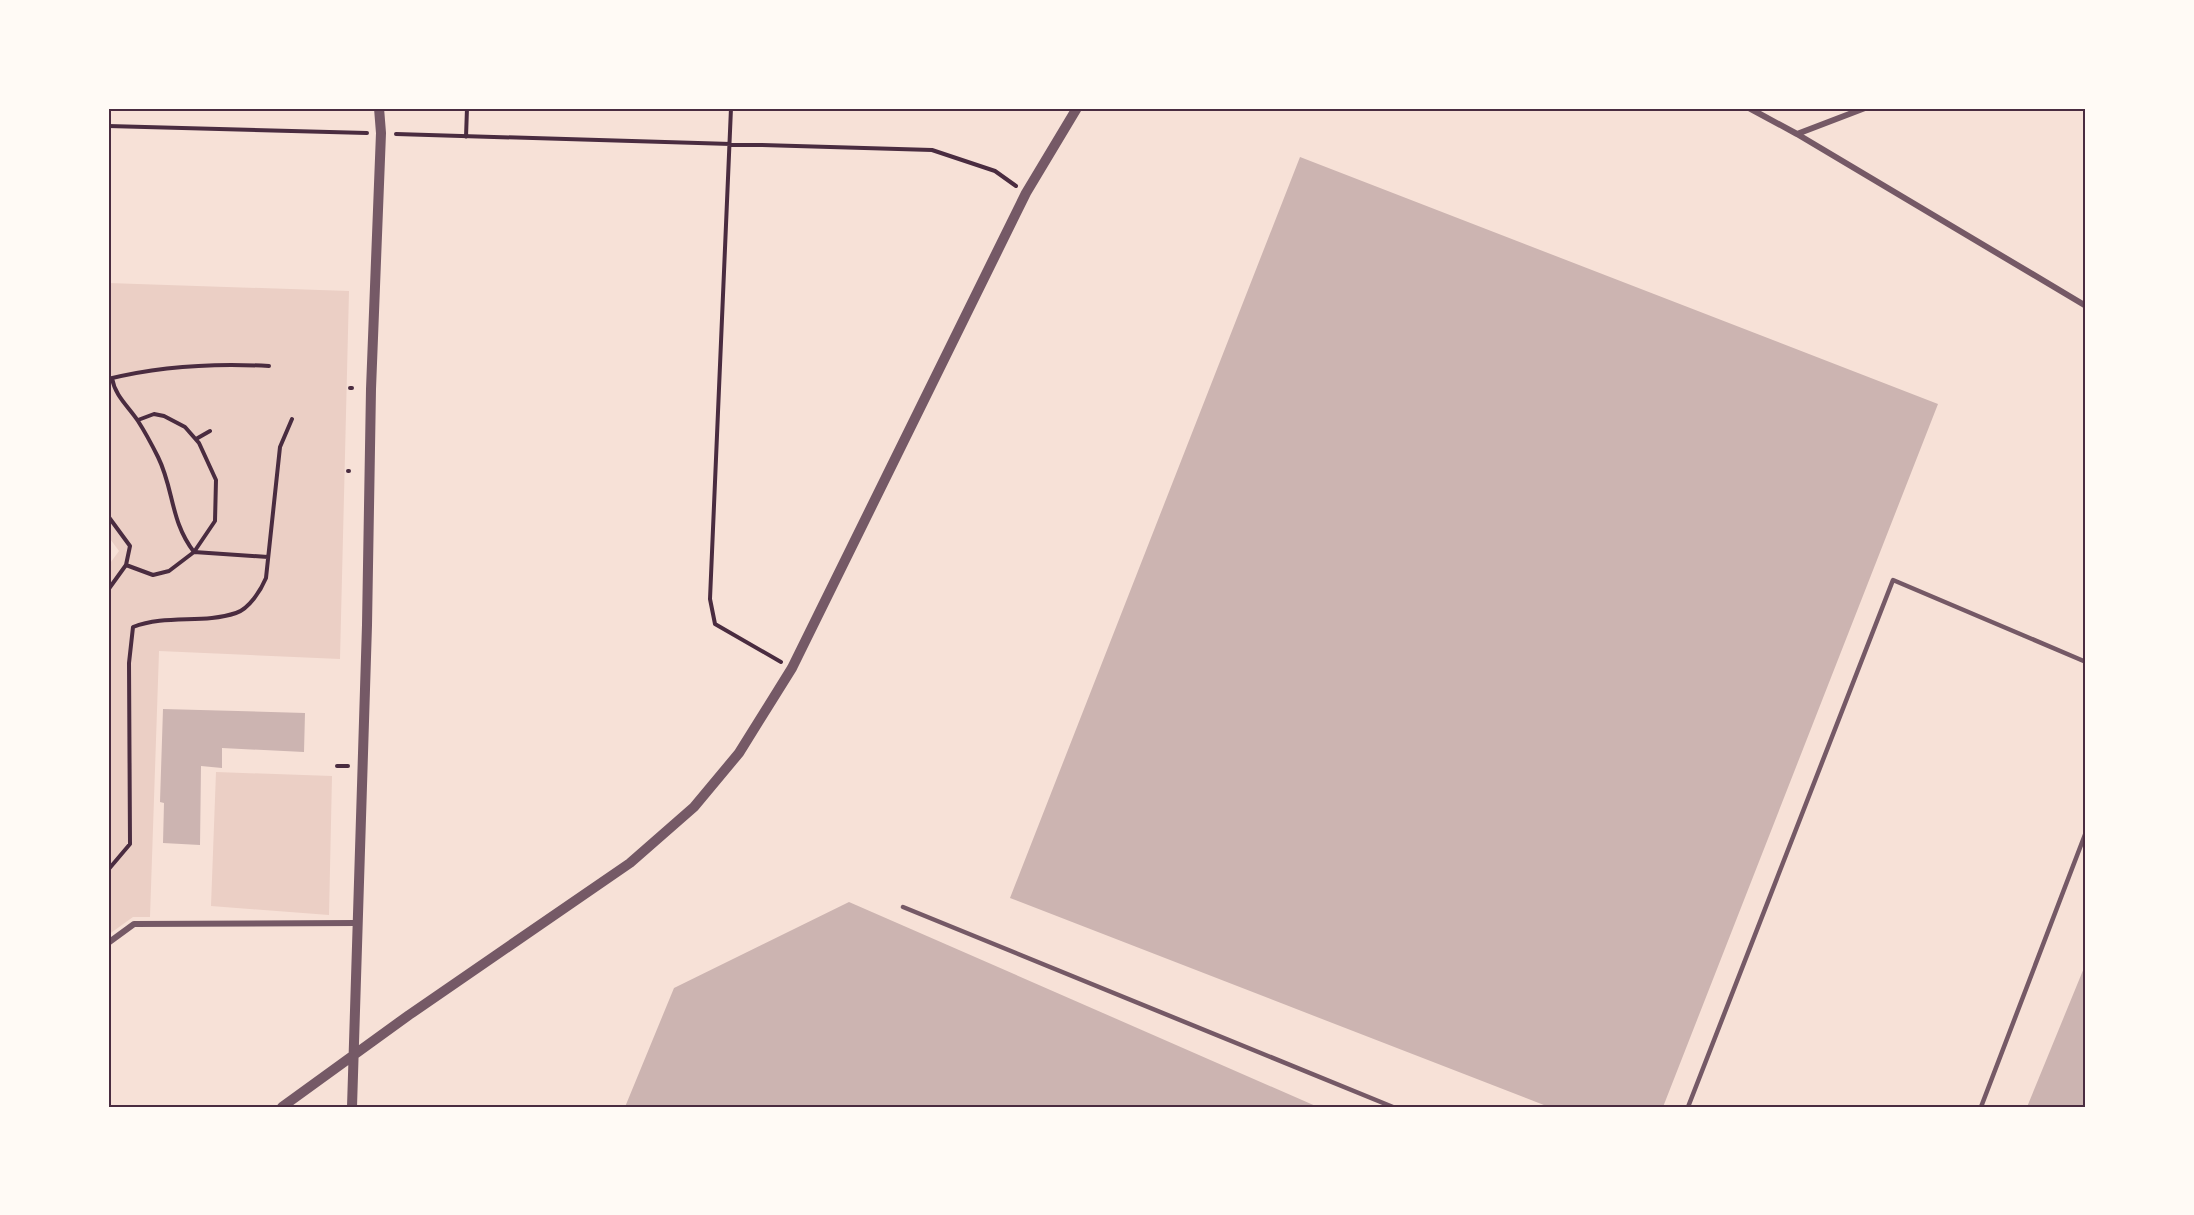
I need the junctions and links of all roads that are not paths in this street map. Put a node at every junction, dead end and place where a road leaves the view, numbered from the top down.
1 (379, 108) edge
2 (1077, 108) edge
3 (1749, 108) edge
4 (1865, 108) edge
5 (1797, 134) junction
6 (2086, 306) edge
7 (2086, 662) edge
8 (2086, 832) edge
9 (903, 907) dead end
10 (357, 923) junction
11 (108, 943) edge
12 (353, 1056) junction
13 (282, 1107) edge
14 (351, 1107) edge
15 (1393, 1107) edge
16 (1688, 1107) edge
17 (1981, 1107) edge

1 - 10 street
2 - 12 street
3 - 5 street
4 - 5 street
5 - 6 street
7 - 16 lane
8 - 17 lane
9 - 15 lane
10 - 11 street
10 - 12 street
12 - 13 street
12 - 14 street

